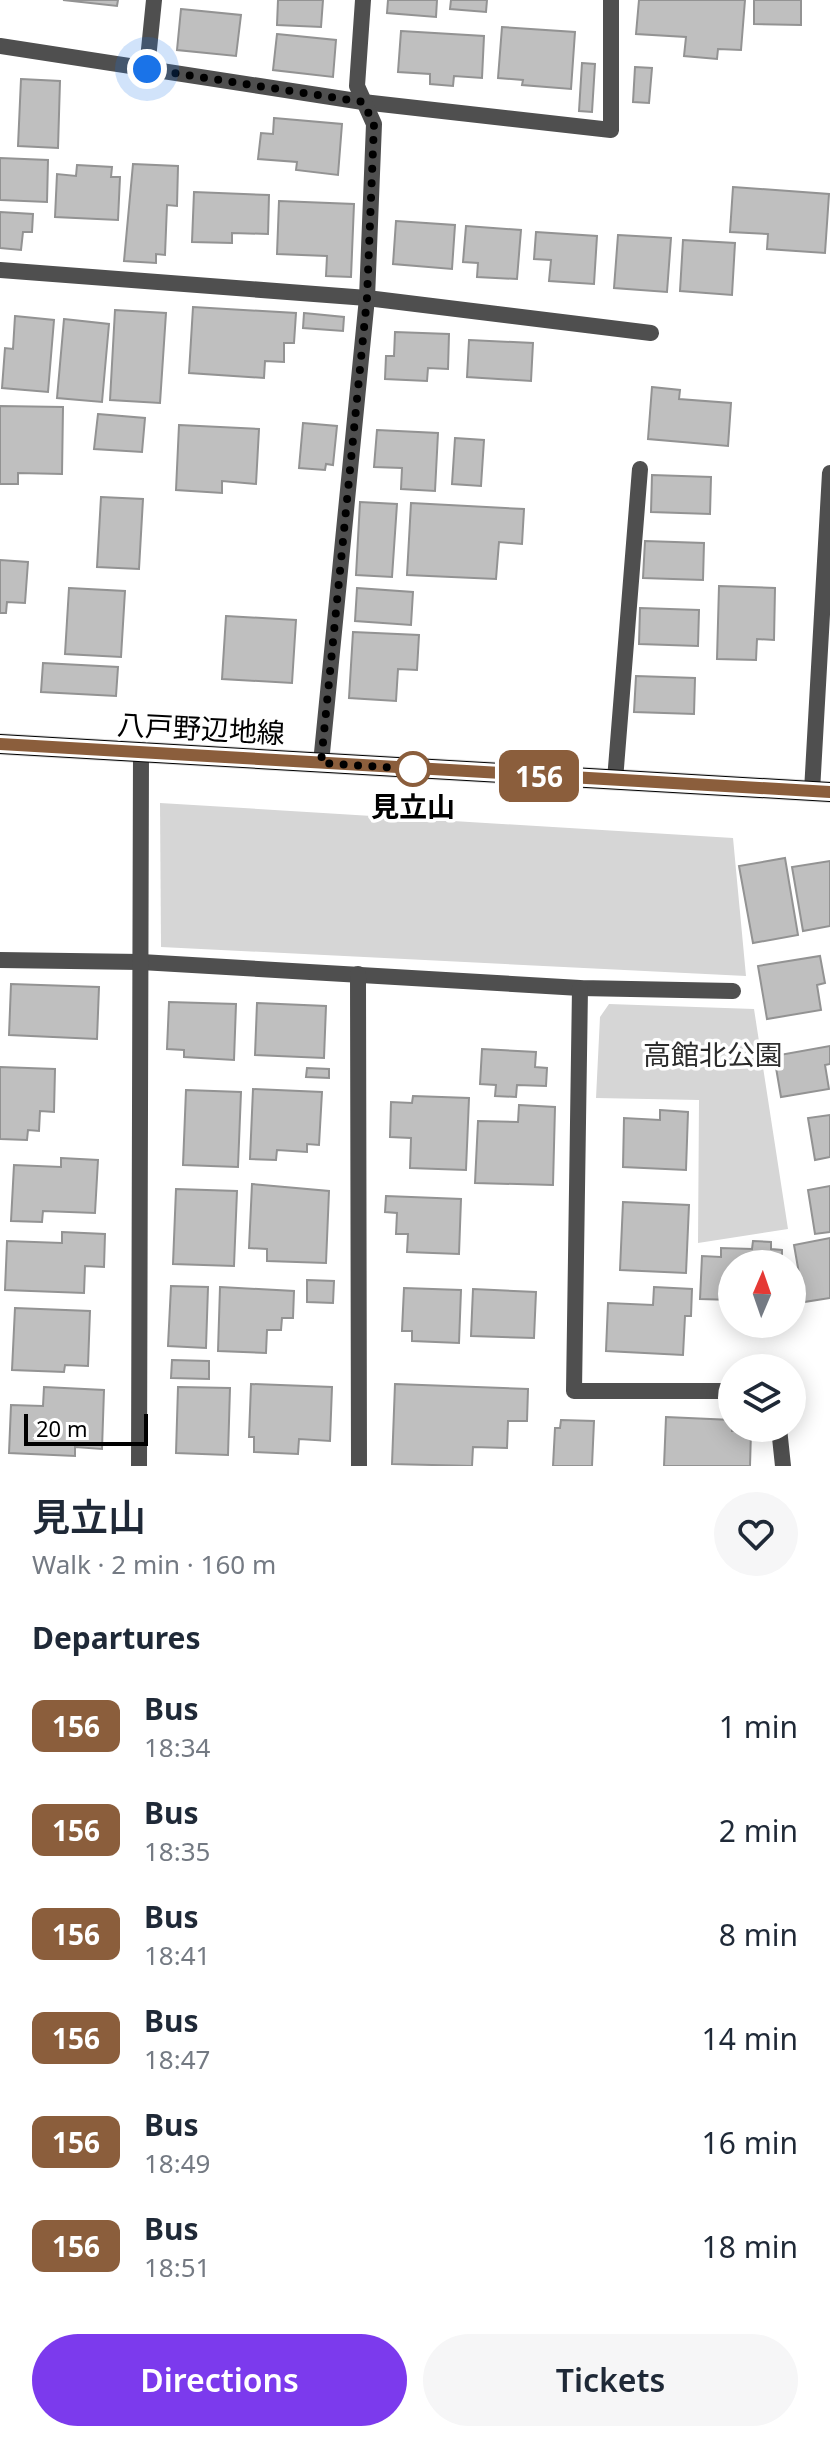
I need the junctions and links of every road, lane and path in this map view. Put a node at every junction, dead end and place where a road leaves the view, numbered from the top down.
1 (154, 0) edge
2 (363, 0) edge
3 (611, 0) edge
4 (0, 46) edge
5 (147, 69) junction
6 (363, 102) junction
7 (0, 270) edge
8 (367, 298) junction
9 (651, 333) dead end
10 (640, 469) dead end
11 (830, 473) edge
12 (0, 744) edge
13 (141, 752) junction
14 (321, 763) junction
15 (615, 780) junction
16 (821, 792) edge
17 (0, 960) edge
18 (141, 962) junction
19 (358, 974) junction
20 (580, 988) junction
21 (733, 991) dead end
22 (718, 1391) edge
23 (780, 1442) edge
24 (139, 1466) edge
25 (359, 1466) edge
26 (783, 1466) edge

1 - 5 street
2 - 6 street
3 - 6 street
4 - 5 street
5 - 6 street
6 - 8 street
7 - 8 street
8 - 9 street
8 - 14 street
10 - 15 street
11 - 16 street
12 - 13 main road, 八戸野辺地線
13 - 14 main road, 八戸野辺地線
13 - 18 street
14 - 15 main road, 八戸野辺地線
15 - 16 main road, 八戸野辺地線
17 - 18 street
18 - 19 street
18 - 24 street
19 - 20 street
19 - 25 street
20 - 21 street
20 - 22 street
23 - 26 street

